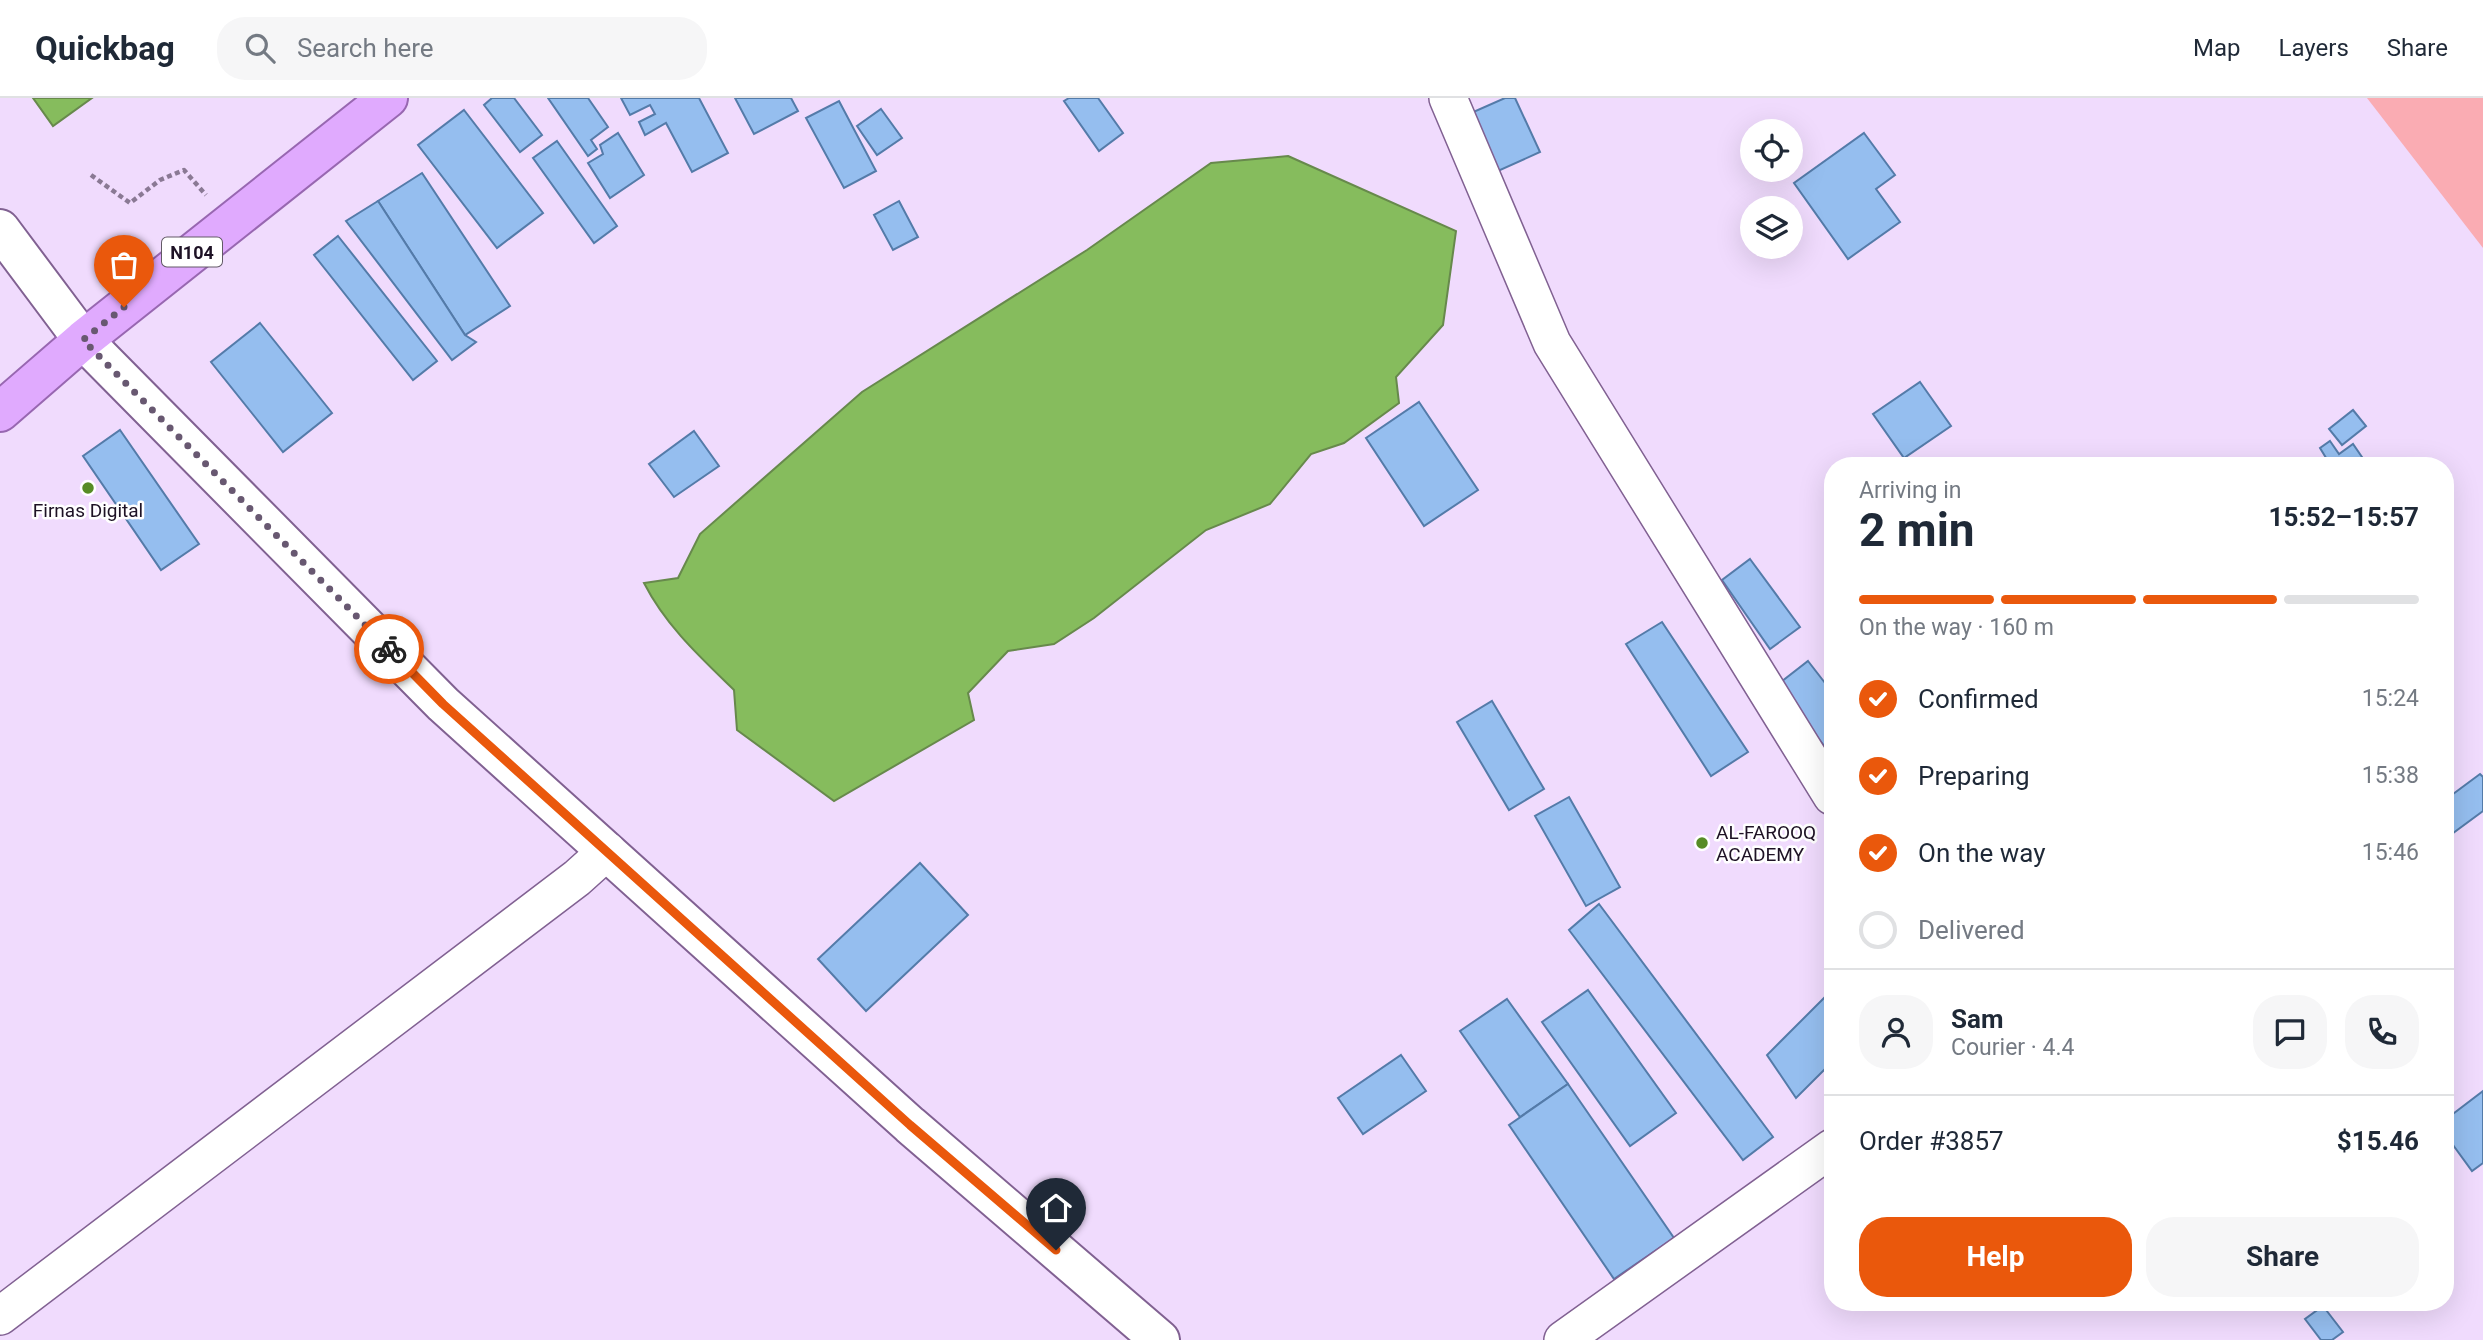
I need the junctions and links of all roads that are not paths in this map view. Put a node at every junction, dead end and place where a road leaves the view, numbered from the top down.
1 (388, 98) edge
2 (1448, 98) edge
3 (0, 229) edge
4 (83, 340) junction
5 (0, 412) edge
6 (1824, 783) edge
7 (607, 851) junction
8 (1824, 1153) edge
9 (0, 1316) edge
10 (1160, 1340) edge
11 (1563, 1340) edge

1 - 4 highway, N104
2 - 6 street
3 - 4 main road
4 - 5 highway, N104
4 - 7 main road
7 - 9 street
7 - 10 main road
8 - 11 street

